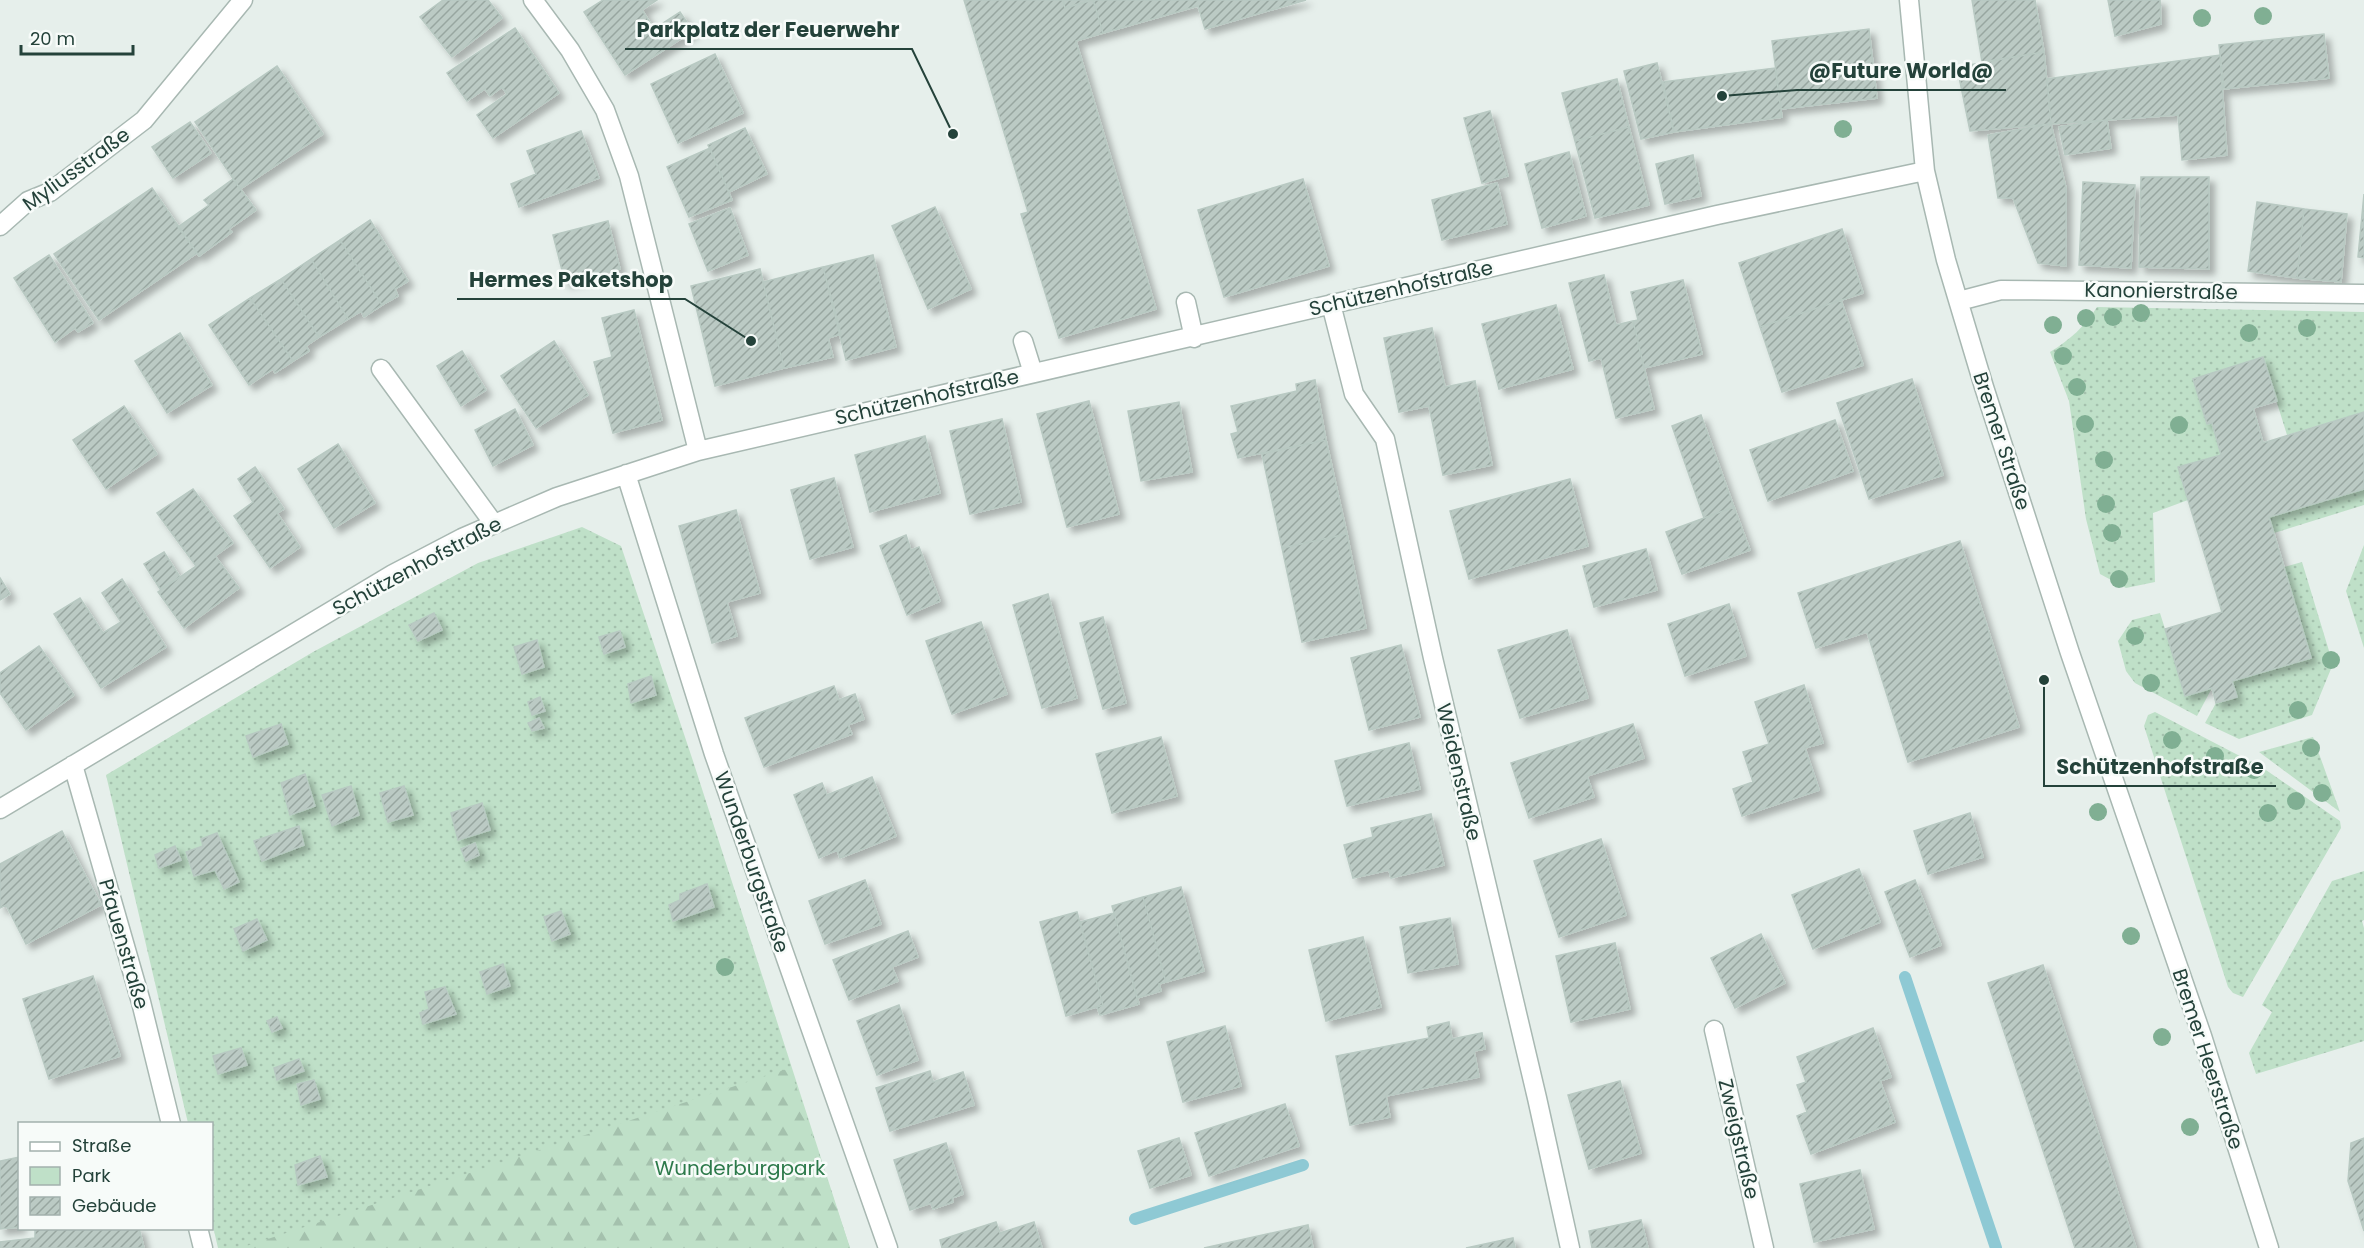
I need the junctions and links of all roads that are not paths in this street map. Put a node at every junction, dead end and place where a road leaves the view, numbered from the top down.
1 (243, 0) edge
2 (533, 0) edge
3 (1909, 0) edge
4 (1925, 171) junction
5 (0, 226) edge
6 (2364, 294) edge
7 (1959, 301) junction
8 (1186, 302) dead end
9 (1331, 304) junction
10 (1194, 338) junction
11 (1023, 341) dead end
12 (381, 369) dead end
13 (1033, 373) junction
14 (698, 451) junction
15 (626, 474) junction
16 (494, 524) junction
17 (73, 765) junction
18 (0, 809) edge
19 (2146, 871) joint
20 (1714, 1030) dead end
21 (171, 1122) edge
22 (198, 1230) edge
23 (202, 1248) edge
24 (888, 1248) edge
25 (1570, 1248) edge
26 (1764, 1248) edge
27 (2269, 1248) edge

1 - 5 street, Myliusstraße
2 - 14 street
3 - 4 street, Bremer Straße
4 - 7 street, Bremer Straße
4 - 9 street, Schützenhofstraße
6 - 7 street, Kanonierstraße
7 - 19 street, Bremer Straße
8 - 10 street
9 - 10 street, Schützenhofstraße
9 - 25 street, Weidenstraße
10 - 13 street, Schützenhofstraße
11 - 13 street
12 - 16 street
13 - 14 street, Schützenhofstraße
14 - 15 street, Schützenhofstraße
15 - 16 street, Schützenhofstraße
15 - 24 street, Wunderburgstraße
16 - 17 street, Schützenhofstraße
17 - 18 street, Schützenhofstraße
17 - 21 street, Pfauenstraße
19 - 27 street, Bremer Heerstraße
20 - 26 street, Zweigstraße
22 - 23 street

